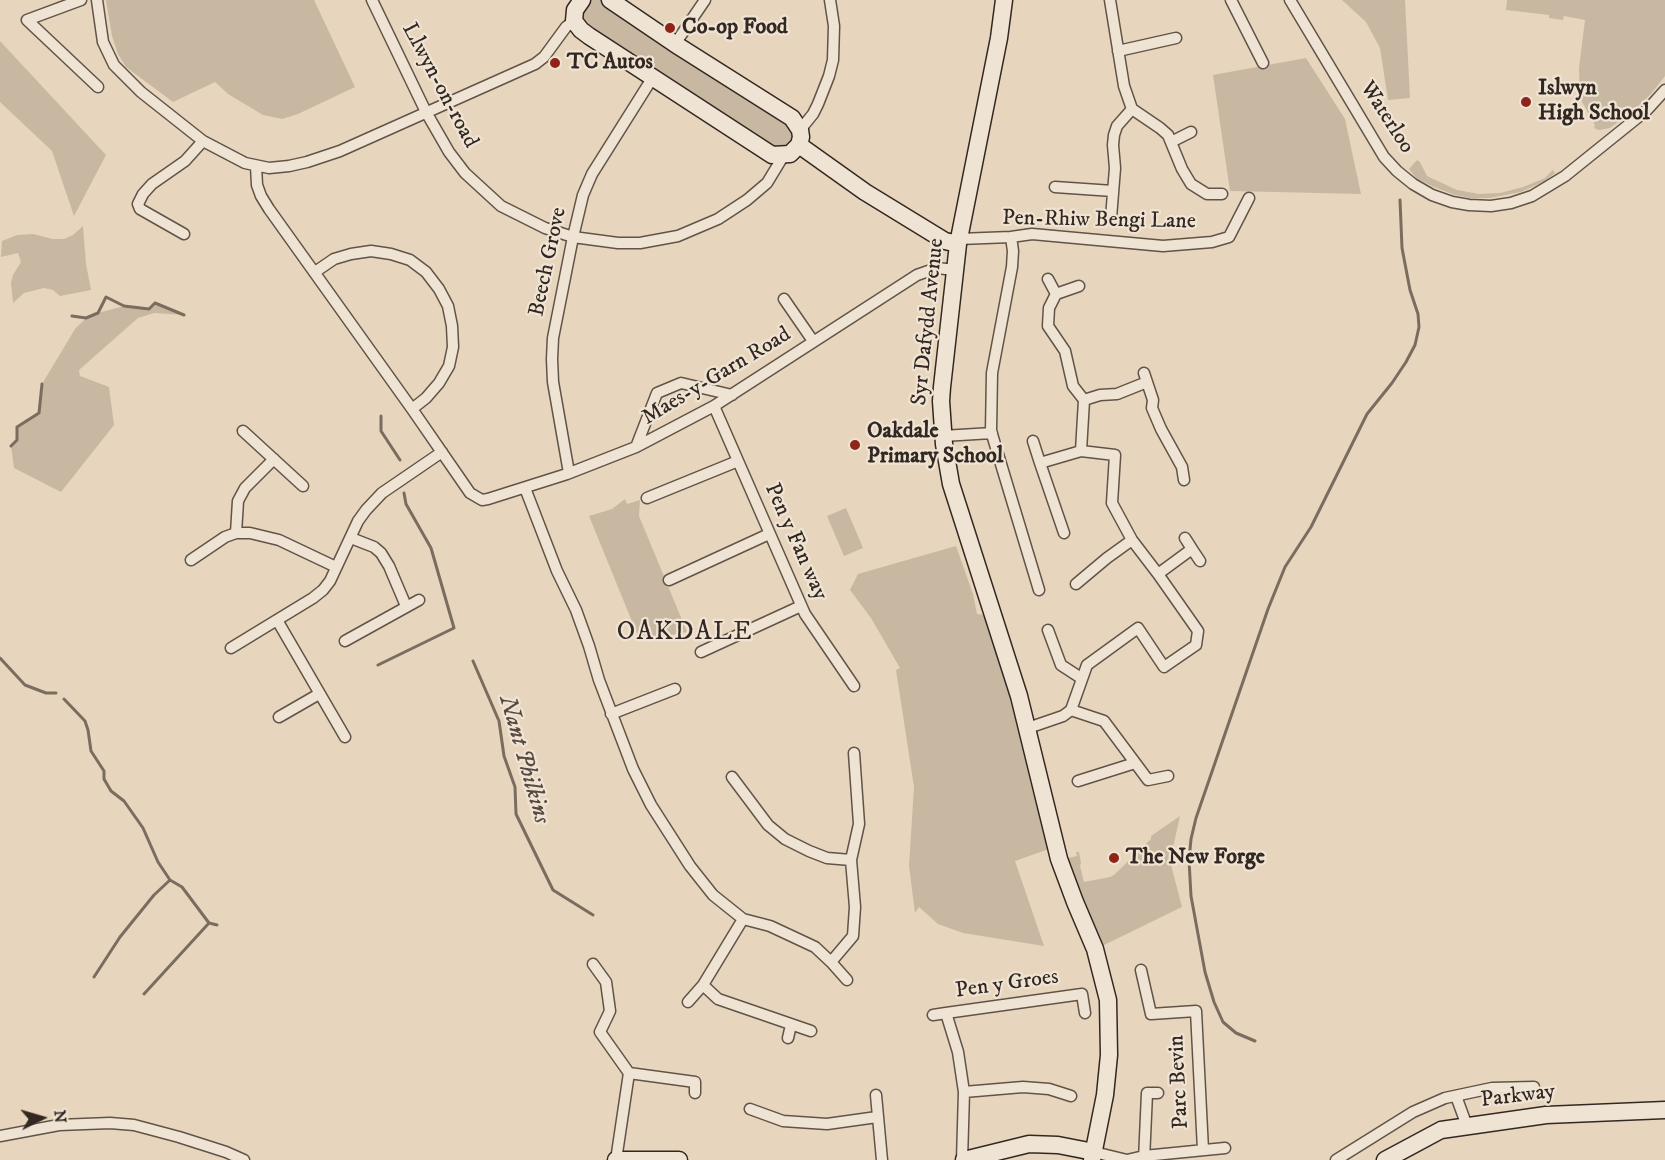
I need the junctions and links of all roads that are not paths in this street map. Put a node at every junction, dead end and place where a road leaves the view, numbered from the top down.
1 (81, 0) edge
2 (97, 0) edge
3 (372, 0) edge
4 (580, 0) edge
5 (610, 0) edge
6 (705, 0) edge
7 (830, 0) edge
8 (1004, 0) edge
9 (1110, 0) edge
10 (1231, 0) edge
11 (1290, 0) edge
12 (574, 21) junction
13 (1176, 38) dead end
14 (675, 44) junction
15 (1118, 51) junction
16 (1263, 63) dead end
17 (653, 77) junction
18 (98, 87) dead end
19 (1665, 90) edge
20 (1132, 108) junction
21 (426, 112) junction
22 (1191, 132) dead end
23 (800, 137) junction
24 (203, 141) junction
25 (1171, 142) junction
26 (784, 155) junction
27 (256, 166) junction
28 (1055, 187) dead end
29 (1113, 191) junction
30 (1222, 194) dead end
31 (1249, 198) dead end
32 (1112, 218) dead end
33 (184, 234) dead end
34 (573, 237) junction
35 (1011, 237) junction
36 (958, 241) junction
37 (955, 270) junction
38 (315, 272) junction
39 (1048, 279) dead end
40 (1079, 286) dead end
41 (1056, 294) junction
42 (784, 299) dead end
43 (813, 341) junction
44 (732, 395) junction
45 (1084, 400) junction
46 (714, 406) junction
47 (412, 409) junction
48 (243, 431) dead end
49 (992, 433) junction
50 (943, 435) junction
51 (1033, 441) dead end
52 (636, 447) junction
53 (1081, 451) junction
54 (442, 452) junction
55 (274, 459) junction
56 (738, 461) junction
57 (1040, 463) junction
58 (569, 473) junction
59 (1184, 480) dead end
60 (303, 486) dead end
61 (525, 488) junction
62 (647, 498) dead end
63 (236, 533) junction
64 (1064, 533) dead end
65 (769, 534) junction
66 (351, 538) junction
67 (1185, 538) dead end
68 (1132, 540) junction
69 (1192, 549) junction
70 (191, 560) dead end
71 (1200, 561) dead end
72 (336, 567) junction
73 (1158, 574) junction
74 (669, 580) dead end
75 (1076, 584) dead end
76 (1039, 590) dead end
77 (419, 600) dead end
78 (406, 606) junction
79 (801, 606) junction
80 (277, 620) junction
81 (1048, 630) dead end
82 (345, 641) dead end
83 (231, 648) dead end
84 (701, 652) dead end
85 (1082, 678) junction
86 (854, 686) dead end
87 (675, 688) dead end
88 (319, 694) junction
89 (1071, 710) junction
90 (611, 714) junction
91 (279, 717) dead end
92 (1028, 728) junction
93 (345, 737) dead end
94 (854, 753) dead end
95 (1135, 763) junction
96 (1168, 776) dead end
97 (732, 777) dead end
98 (1078, 782) dead end
99 (851, 860) junction
100 (743, 919) junction
101 (831, 962) junction
102 (593, 964) dead end
103 (1141, 970) dead end
104 (847, 980) dead end
105 (703, 985) junction
106 (688, 1002) dead end
107 (946, 1013) junction
108 (1085, 1013) dead end
109 (933, 1015) dead end
110 (791, 1025) junction
111 (811, 1031) dead end
112 (788, 1038) dead end
113 (629, 1073) junction
114 (1534, 1087) dead end
115 (695, 1088) dead end
116 (964, 1092) junction
117 (1158, 1093) dead end
118 (876, 1095) dead end
119 (1456, 1095) junction
120 (1071, 1096) dead end
121 (750, 1109) dead end
122 (1665, 1110) edge
123 (877, 1117) junction
124 (1467, 1126) junction
125 (0, 1136) edge
126 (1225, 1148) dead end
127 (1203, 1150) junction
128 (1003, 1155) edge
129 (1093, 1156) edge
130 (1144, 1158) edge
131 (244, 1160) edge
132 (616, 1160) edge
133 (676, 1160) edge
134 (882, 1160) edge
135 (963, 1160) edge
136 (1336, 1160) edge
137 (1385, 1160) edge

1 - 18 street
2 - 24 street
3 - 21 street, Llwyn-on-road
4 - 12 street
5 - 14 street
6 - 14 street
7 - 23 street
8 - 36 street, Syr Dafydd Avenue
9 - 15 street
10 - 16 street
11 - 19 street, Waterloo
12 - 17 street
12 - 21 street
13 - 15 street
14 - 23 street
15 - 20 street
17 - 26 street
17 - 34 street, Beech Grove
20 - 25 street
20 - 29 street
21 - 27 street
21 - 34 street, Llwyn-on-road
22 - 25 street
23 - 26 street
23 - 36 street
24 - 27 street
24 - 33 street
25 - 30 street
26 - 34 street, Llwyn-on-road
27 - 38 street
28 - 29 street
29 - 32 street
31 - 35 street, Pen-Rhiw Bengi Lane
34 - 58 street, Beech Grove
35 - 36 street, Pen-Rhiw Bengi Lane
35 - 49 street
36 - 37 street, Syr Dafydd Avenue
37 - 43 street, Maes-y-Garn Road
37 - 50 street, Syr Dafydd Avenue
38 - 47 street
38 - 47 street
39 - 41 street
40 - 41 street
41 - 45 street
42 - 43 street
43 - 44 street, Maes-y-Garn Road
44 - 46 street, Maes-y-Garn Road
44 - 52 street
45 - 53 street
45 - 59 street
46 - 52 street, Maes-y-Garn Road
46 - 56 street, Pen y Fan way
47 - 54 street
48 - 55 street
49 - 50 street
49 - 76 street
50 - 92 street, Syr Dafydd Avenue
51 - 57 street
52 - 58 street, Maes-y-Garn Road
53 - 57 street
53 - 68 street
54 - 61 street, Maes-y-Garn Road
54 - 66 street
55 - 60 street
55 - 63 street
56 - 62 street
56 - 65 street, Pen y Fan way
57 - 64 street
58 - 61 street, Maes-y-Garn Road
61 - 90 street
63 - 70 street
63 - 72 street
65 - 74 street
65 - 79 street, Pen y Fan way
66 - 72 street
66 - 78 street
67 - 69 street
68 - 73 street
68 - 75 street
69 - 71 street
69 - 73 street
72 - 80 street
73 - 85 street
77 - 78 street
78 - 82 street
79 - 84 street
79 - 86 street, Pen y Fan way
80 - 83 street
80 - 88 street
81 - 85 street
85 - 89 street
87 - 90 street
88 - 91 street
88 - 93 street
89 - 92 street
89 - 95 street
90 - 100 street
92 - 129 street, Syr Dafydd Avenue
94 - 99 street
95 - 96 street
95 - 98 street
97 - 99 street
99 - 101 street
100 - 101 street
100 - 105 street
101 - 104 street
102 - 113 street
103 - 127 street, Parc Bevin
105 - 106 street
105 - 110 street
107 - 108 street, Pen y Groes
107 - 109 street
107 - 116 street, Pen y Groes
110 - 111 street
110 - 112 street
113 - 115 street
113 - 132 street
114 - 119 street
116 - 120 street
116 - 135 street, Pen y Groes
117 - 130 street, Parc Bevin
118 - 123 street
119 - 124 street
119 - 136 street
121 - 123 street
122 - 124 street, Parkway
123 - 134 street
124 - 137 street, Parkway
125 - 131 street
126 - 127 street, Parc Bevin
127 - 130 street, Parc Bevin
128 - 129 street
128 - 135 street
129 - 130 street, Parc Bevin
132 - 133 street

